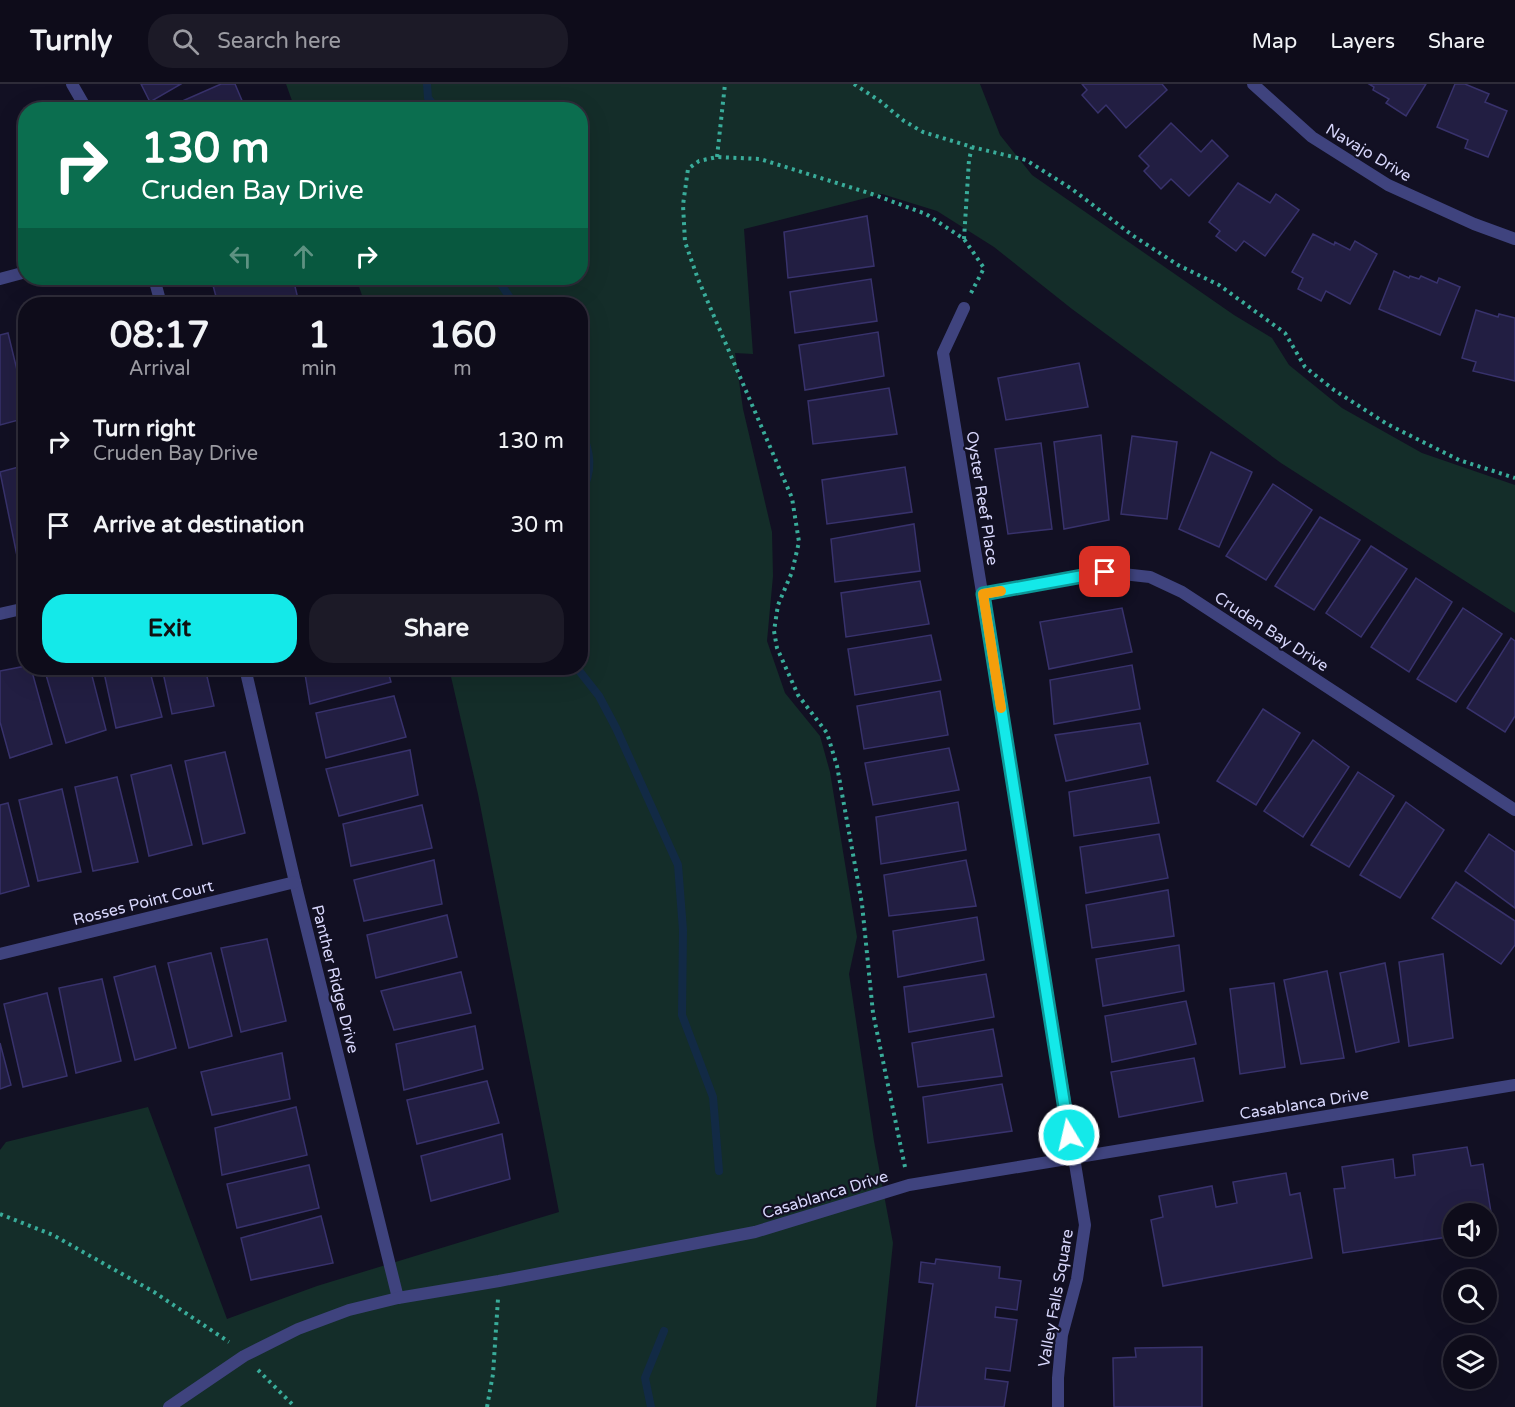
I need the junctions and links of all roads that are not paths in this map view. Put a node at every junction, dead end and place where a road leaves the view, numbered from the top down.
1 (72, 84) edge
2 (1253, 84) edge
3 (82, 102) edge
4 (1515, 238) edge
5 (18, 274) edge
6 (0, 279) edge
7 (964, 308) road end
8 (983, 594) junction
9 (18, 610) edge
10 (0, 614) edge
11 (247, 675) edge
12 (1515, 810) edge
13 (295, 882) junction
14 (0, 954) edge
15 (1515, 1085) edge
16 (1072, 1159) junction
17 (398, 1298) junction
18 (170, 1407) edge
19 (1058, 1407) edge

1 - 3 street
2 - 4 street, Navajo Drive
5 - 6 street
7 - 8 street, Oyster Reef Place
8 - 12 street, Cruden Bay Drive
8 - 16 street, Oyster Reef Place
9 - 10 street
11 - 13 street, Panther Ridge Drive
13 - 14 street, Rosses Point Court
13 - 17 street, Panther Ridge Drive
15 - 16 street, Casablanca Drive
16 - 17 street, Casablanca Drive
16 - 19 street, Valley Falls Square
17 - 18 street, Casablanca Drive

